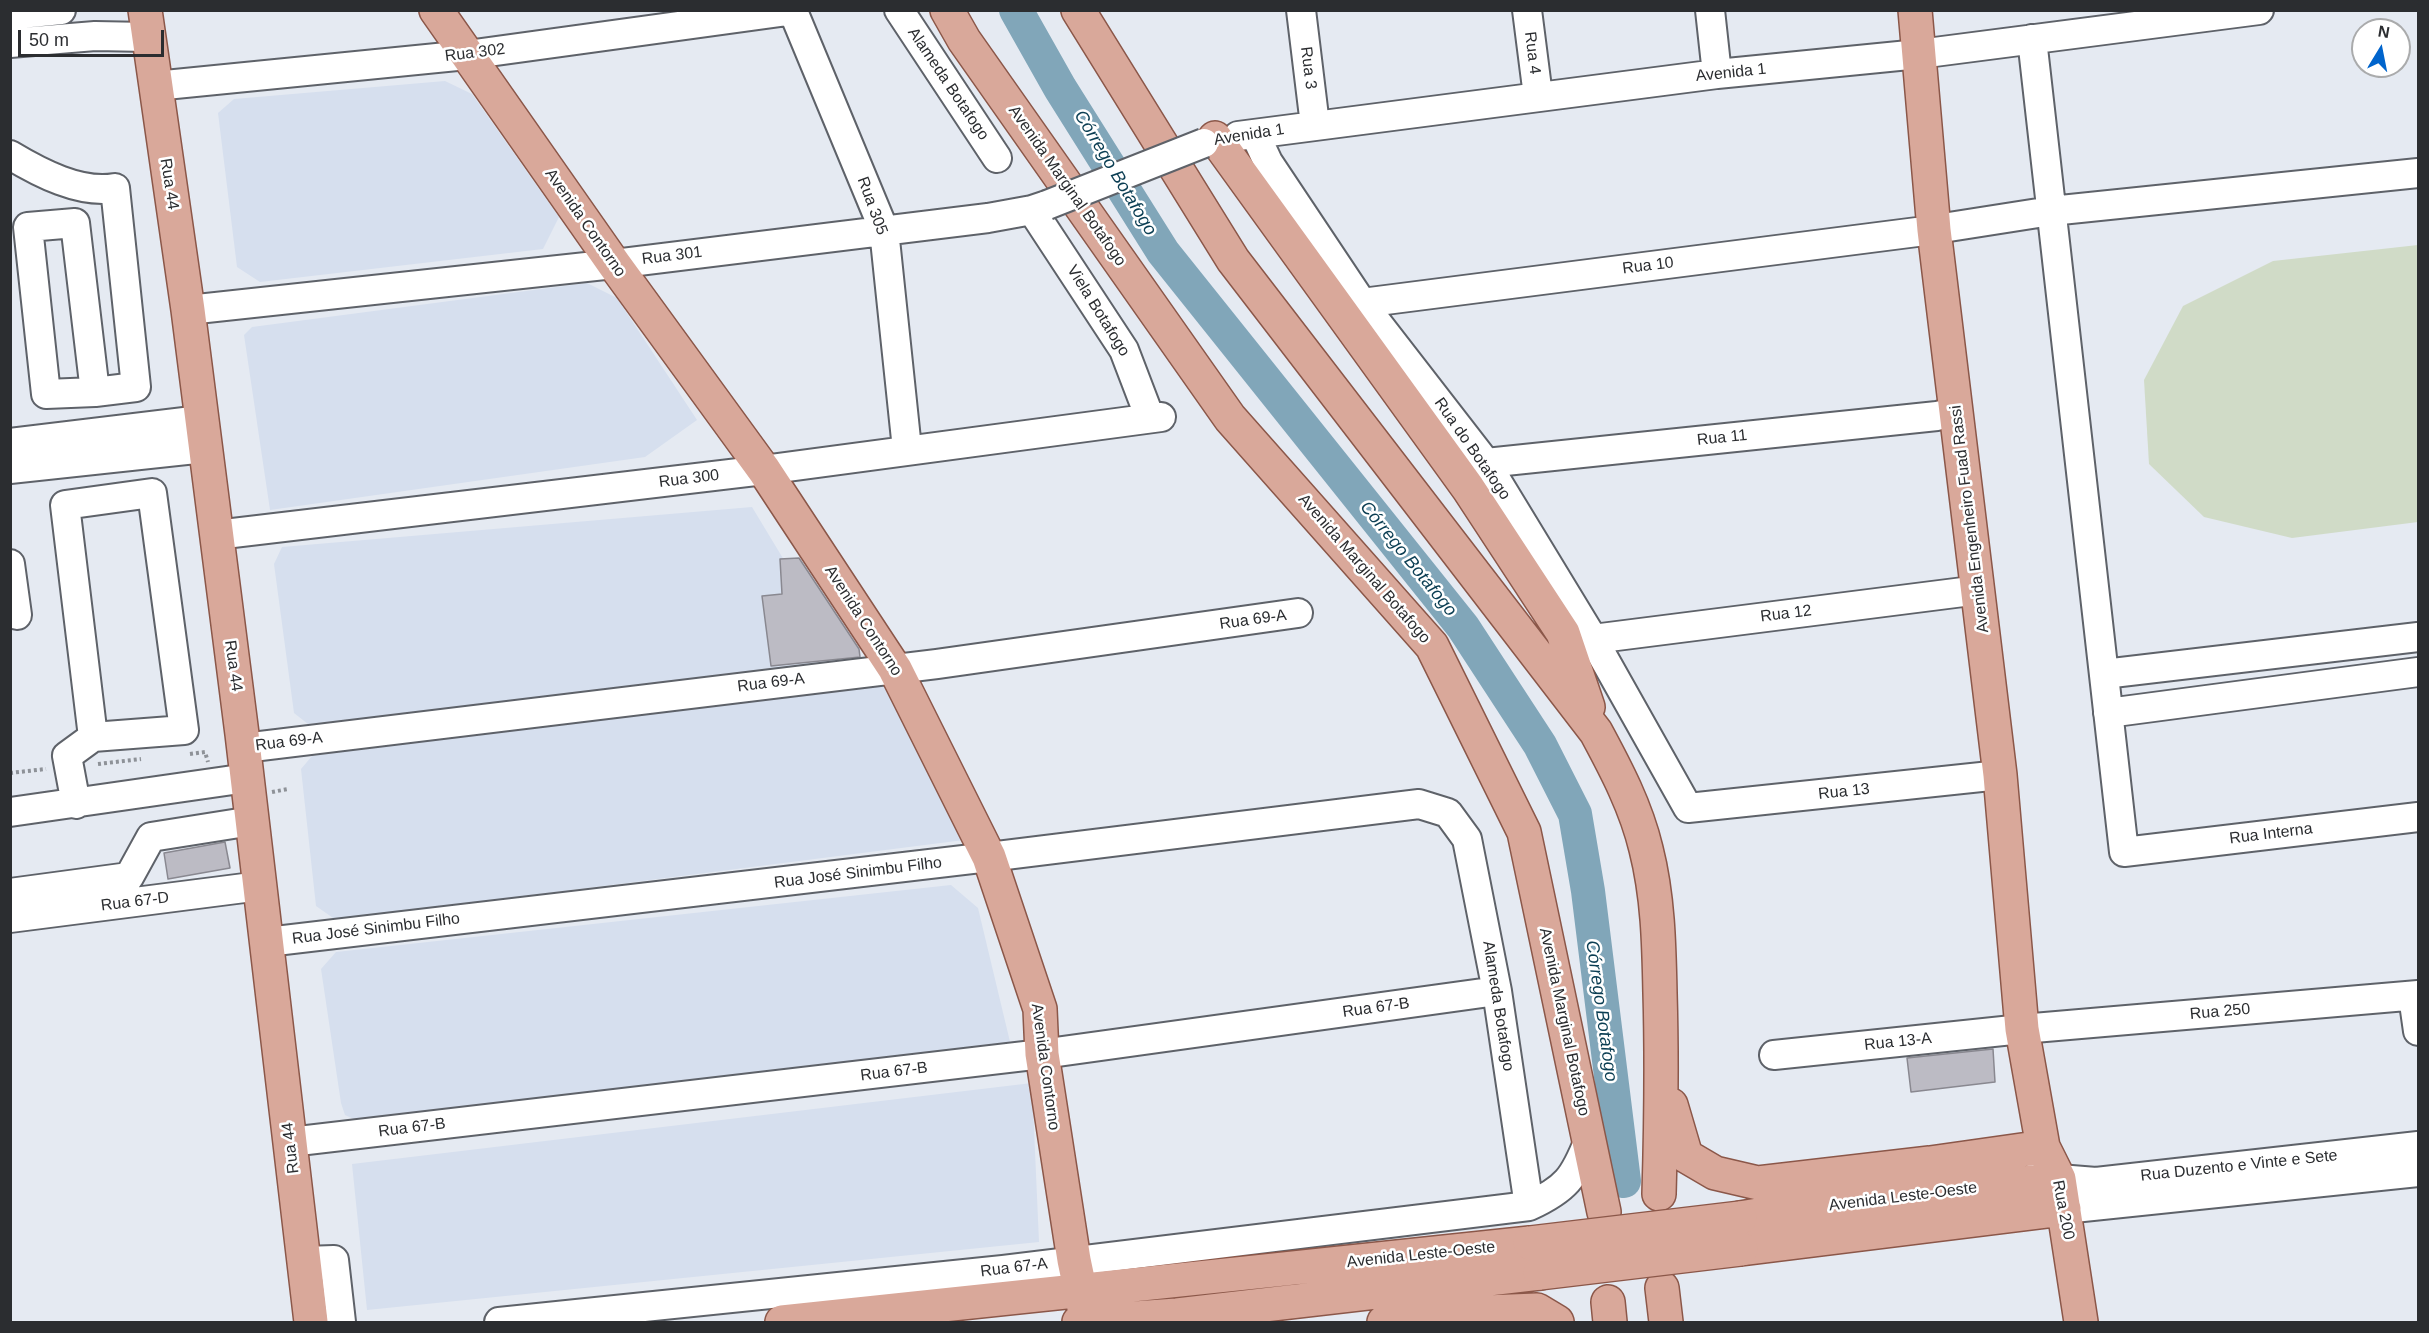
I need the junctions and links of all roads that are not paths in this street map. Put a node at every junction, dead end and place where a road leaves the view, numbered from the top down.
1 (61, 10) edge
2 (436, 10) edge
3 (898, 10) edge
4 (947, 10) edge
5 (1078, 10) edge
6 (1301, 10) edge
7 (1527, 10) edge
8 (1710, 10) edge
9 (1915, 10) edge
10 (2259, 10) edge
11 (794, 11) edge
12 (10, 15) edge
13 (2114, 19) edge
14 (147, 24) edge
15 (2032, 39) junction
16 (10, 43) edge
17 (467, 54) junction
18 (1919, 54) junction
19 (1717, 74) junction
20 (154, 86) junction
21 (1538, 96) junction
22 (1315, 125) junction
23 (1255, 134) junction
24 (1210, 141) junction
25 (997, 158) dead end
26 (21, 162) edge
27 (2418, 173) edge
28 (1040, 208) junction
29 (2051, 211) junction
30 (75, 223) junction
31 (884, 230) junction
32 (1934, 230) junction
33 (614, 264) junction
34 (1362, 303) junction
35 (188, 310) junction
36 (95, 392) junction
37 (1957, 411) junction
38 (1156, 417) joint
39 (203, 434) junction
40 (10, 443) edge
41 (907, 449) junction
42 (1486, 463) junction
43 (10, 470) edge
44 (764, 470) junction
45 (216, 535) junction
46 (10, 564) edge
47 (1979, 590) junction
48 (1298, 613) dead end
49 (17, 615) dead end
50 (2418, 638) edge
51 (1593, 639) junction
52 (895, 669) junction
53 (2418, 672) edge
54 (2104, 674) junction
55 (2108, 713) junction
56 (1596, 732) junction
57 (93, 737) junction
58 (246, 763) junction
59 (2000, 775) junction
60 (76, 804) junction
61 (1688, 808) joint
62 (10, 812) edge
63 (1448, 813) joint
64 (2418, 817) edge
65 (252, 820) junction
66 (988, 857) junction
67 (260, 886) junction
68 (10, 893) edge
69 (10, 918) edge
70 (267, 942) junction
71 (1497, 991) junction
72 (2416, 996) edge
73 (2022, 1029) junction
74 (2418, 1031) edge
75 (1042, 1054) junction
76 (1774, 1055) dead end
77 (1661, 1068) junction
78 (1589, 1140) junction
79 (290, 1142) junction
80 (2418, 1146) edge
81 (2043, 1147) junction
82 (2008, 1151) junction
83 (2418, 1172) edge
84 (1659, 1194) dead end
85 (2062, 1194) junction
86 (1529, 1206) junction
87 (1604, 1212) dead end
88 (1535, 1258) junction
89 (319, 1260) junction
90 (1004, 1284) junction
91 (1662, 1288) dead end
92 (1082, 1304) edge
93 (1487, 1317) edge
94 (1185, 1319) edge
95 (311, 1323) edge
96 (341, 1323) edge
97 (499, 1323) edge
98 (782, 1323) edge
99 (1384, 1323) edge
100 (1557, 1323) edge
101 (1666, 1323) edge
102 (2081, 1323) edge

1 - 12 street
2 - 17 main road, Avenida Contorno
3 - 25 street, Alameda Botafogo
4 - 78 main road, Avenida Marginal Botafogo
5 - 56 main road
6 - 22 street, Rua 3
7 - 21 street, Rua 4
8 - 19 street
9 - 18 main road, Avenida Engenheiro Fuad Rassi
10 - 13 street, Avenida 1
11 - 17 street, Rua 302
11 - 31 street, Rua 305
13 - 15 street, Avenida 1
14 - 16 street
14 - 20 main road, Rua 44
15 - 18 street, Avenida 1
15 - 29 street
17 - 20 street, Rua 302
17 - 33 main road, Avenida Contorno
18 - 19 street, Avenida 1
18 - 32 main road, Avenida Engenheiro Fuad Rassi
19 - 21 street, Avenida 1
20 - 35 main road, Rua 44
21 - 22 street, Avenida 1
22 - 23 street, Avenida 1
23 - 24 street, Avenida 1
23 - 34 street, Rua do Botafogo
24 - 28 street, Avenida 1, bridge
24 - 56 main road
26 - 30 street
26 - 36 street
27 - 29 street, Rua 10
28 - 31 street, Rua 301
28 - 38 street, Viela Botafogo
29 - 32 street, Rua 10
29 - 54 street
30 - 36 street
30 - 36 street
31 - 33 street, Rua 301
31 - 41 street, Rua 305
32 - 34 street, Rua 10
32 - 37 main road, Avenida Engenheiro Fuad Rassi
33 - 35 street, Rua 301
33 - 44 main road, Avenida Contorno
34 - 42 street, Rua do Botafogo
35 - 39 main road, Rua 44
37 - 42 street, Rua 11
37 - 47 main road, Avenida Engenheiro Fuad Rassi
38 - 41 street, Rua 300
39 - 40 street
39 - 43 street
39 - 45 main road, Rua 44
41 - 44 street, Rua 300
42 - 51 street, Rua do Botafogo
44 - 45 street, Rua 300
44 - 52 main road, Avenida Contorno
45 - 58 main road, Rua 44
46 - 49 street
47 - 51 street, Rua 12
47 - 59 main road, Avenida Engenheiro Fuad Rassi
48 - 52 street, Rua 69-A
50 - 54 street
51 - 61 street, Rua do Botafogo
52 - 58 street, Rua 69-A
52 - 66 main road, Avenida Contorno
53 - 55 street
54 - 55 street
55 - 64 street, Rua Interna
56 - 77 main road
57 - 57 street
57 - 60 street
58 - 60 street, Rua 69-A
58 - 65 main road, Rua 44
59 - 61 street, Rua 13
59 - 73 main road, Avenida Engenheiro Fuad Rassi
60 - 62 street, Rua 69-A
63 - 66 street, Rua José Sinimbu Filho
63 - 71 street, Alameda Botafogo
65 - 67 main road, Rua 44
65 - 68 street
66 - 70 street, Rua José Sinimbu Filho
66 - 75 main road, Avenida Contorno
67 - 69 street, Rua 67-D
67 - 70 main road, Rua 44
70 - 79 main road, Rua 44
71 - 75 street, Rua 67-B
71 - 86 street, Alameda Botafogo
72 - 73 street, Rua 250
72 - 74 street
73 - 76 street, Rua 13-A
73 - 81 main road, Rua 200
75 - 79 street, Rua 67-B
75 - 92 main road, Avenida Contorno
77 - 82 main road
77 - 84 main road
78 - 86 street
78 - 87 main road, Avenida Marginal Botafogo
79 - 89 main road, Rua 44
80 - 85 street, Rua Duzento e Vinte e Sete
81 - 82 main road
81 - 85 main road, Rua 200
82 - 85 street
83 - 85 street, Rua Duzento e Vinte e Sete
85 - 88 main road, Avenida Leste-Oeste, bridge
85 - 102 main road, Rua 200
86 - 92 street
88 - 92 main road, Avenida Leste-Oeste
88 - 94 main road, Avenida Leste-Oeste
89 - 95 main road, Rua 44
89 - 96 street
90 - 92 main road, Avenida Leste-Oeste
90 - 97 street, Rua 67-A
90 - 98 main road, Avenida Leste-Oeste
91 - 101 main road
92 - 94 main road, Avenida Leste-Oeste
93 - 99 main road
93 - 100 main road

